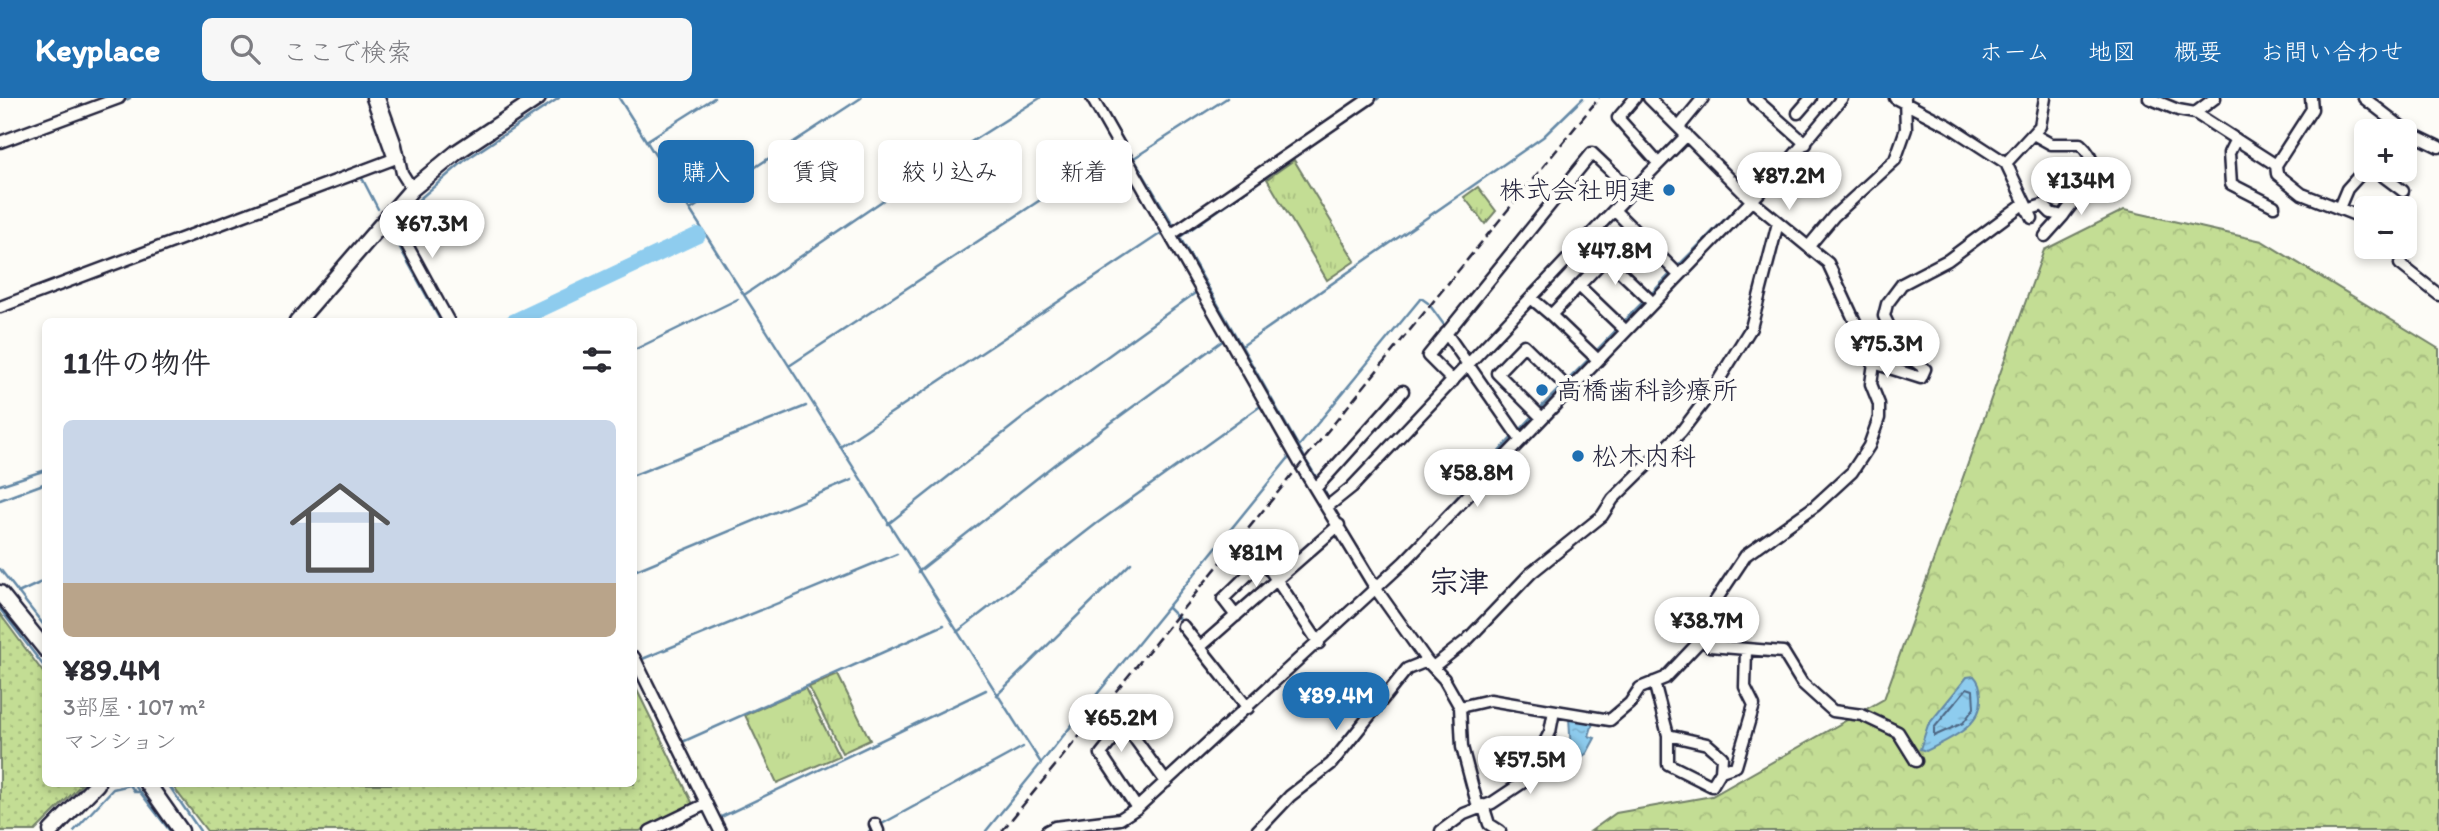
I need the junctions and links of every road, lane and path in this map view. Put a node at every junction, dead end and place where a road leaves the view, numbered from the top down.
1 (119, 98) edge
2 (372, 98) edge
3 (379, 98) edge
4 (538, 98) edge
5 (1092, 98) edge
6 (1370, 98) edge
7 (1635, 98) edge
8 (1649, 98) edge
9 (1703, 98) edge
10 (1757, 98) edge
11 (1811, 98) edge
12 (1842, 98) edge
13 (2045, 98) edge
14 (2149, 98) edge
15 (2215, 98) edge
16 (2311, 98) edge
17 (2364, 98) edge
18 (1901, 99) edge
19 (1798, 113) dead end
20 (2195, 113) junction
21 (1683, 131) junction
22 (2033, 134) junction
23 (2236, 139) junction
24 (0, 142) edge
25 (1806, 144) junction
26 (2439, 147) edge
27 (396, 158) junction
28 (1658, 163) junction
29 (2006, 163) junction
30 (2276, 165) junction
31 (2354, 181) edge
32 (2391, 182) edge
33 (412, 189) junction
34 (1632, 191) junction
35 (2403, 191) dead end
36 (1751, 200) junction
37 (2274, 206) dead end
38 (2339, 208) junction
39 (2027, 211) junction
40 (389, 212) junction
41 (1617, 213) junction
42 (2354, 214) edge
43 (2063, 216) junction
44 (1778, 223) junction
45 (1633, 229) junction
46 (1175, 232) junction
47 (2045, 236) dead end
48 (1809, 246) junction
49 (1606, 257) junction
50 (2401, 259) edge
51 (1676, 271) junction
52 (1579, 286) junction
53 (2439, 295) edge
54 (1649, 299) junction
55 (1534, 300) junction
56 (0, 307) edge
57 (1551, 315) junction
58 (300, 318) edge
59 (447, 318) edge
60 (1622, 327) junction
61 (1445, 329) junction
62 (1594, 356) junction
63 (1470, 362) junction
64 (1874, 363) junction
65 (1453, 382) junction
66 (1565, 385) junction
67 (1403, 391) dead end
68 (1538, 414) junction
69 (1517, 436) junction
70 (1319, 485) junction
71 (1331, 505) junction
72 (1339, 525) junction
73 (1276, 581) junction
74 (1376, 589) junction
75 (0, 593) edge
76 (1236, 616) junction
77 (1183, 626) dead end
78 (1702, 639) junction
79 (1319, 643) junction
80 (42, 645) edge
81 (1200, 647) junction
82 (1746, 650) junction
83 (637, 663) edge
84 (1430, 664) junction
85 (1654, 682) junction
86 (1460, 707) junction
87 (1248, 708) junction
88 (1554, 711) junction
89 (1668, 735) junction
90 (1916, 761) dead end
91 (1721, 771) junction
92 (1166, 782) junction
93 (94, 787) edge
94 (150, 787) edge
95 (706, 804) junction
96 (1481, 806) junction
97 (1137, 808) junction
98 (173, 828) edge
99 (51, 831) edge
100 (650, 831) edge
101 (720, 831) edge
102 (1047, 831) edge
103 (1257, 831) edge
104 (1441, 831) edge
105 (1500, 831) edge

1 - 24 street
2 - 27 street
3 - 27 street
4 - 33 main road
5 - 46 street
6 - 46 street
7 - 28 street
8 - 21 street
9 - 21 street
10 - 25 street
11 - 19 street
12 - 25 street
13 - 22 street
14 - 20 street
15 - 20 street
16 - 30 street
17 - 26 street
18 - 29 street
18 - 48 street
20 - 23 street
21 - 28 street
21 - 36 street
22 - 29 street
22 - 43 street
23 - 30 street
23 - 37 street
25 - 36 street
27 - 33 street
27 - 56 street
28 - 34 street
29 - 39 street
30 - 38 street
31 - 38 street
32 - 35 street
33 - 40 main road
34 - 41 street
34 - 61 street
36 - 44 street
36 - 51 street
38 - 42 street
39 - 43 street
39 - 64 street
40 - 58 main road
40 - 59 street
41 - 45 street
41 - 55 street
43 - 47 street
44 - 48 street
44 - 84 street
45 - 49 street
45 - 51 street
46 - 70 street
48 - 64 street
49 - 52 street
49 - 54 street
50 - 53 street
51 - 54 street
52 - 57 street
52 - 60 street
54 - 60 street
55 - 57 street
55 - 63 street
57 - 62 street
60 - 62 street
61 - 63 street
61 - 65 street
62 - 66 street
63 - 65 street
63 - 69 street
64 - 78 street
65 - 71 street
66 - 68 street
66 - 68 street
67 - 70 street
68 - 69 street
69 - 74 street
70 - 71 street
71 - 72 street
72 - 73 street
72 - 74 street
73 - 76 street
73 - 76 street
73 - 79 street
74 - 79 street
74 - 84 street
75 - 80 main road
76 - 81 street
77 - 81 street
78 - 82 street
78 - 85 street
79 - 87 street
81 - 87 street
82 - 90 street
82 - 91 street
83 - 95 street
84 - 86 street
84 - 103 street
85 - 88 street
85 - 89 street
86 - 88 street
86 - 96 street
87 - 92 street
88 - 96 street
89 - 91 street
89 - 91 street
92 - 97 street
92 - 97 street
93 - 99 main road
94 - 98 main road
95 - 100 street
95 - 101 street
96 - 104 street
96 - 105 street
97 - 102 street

